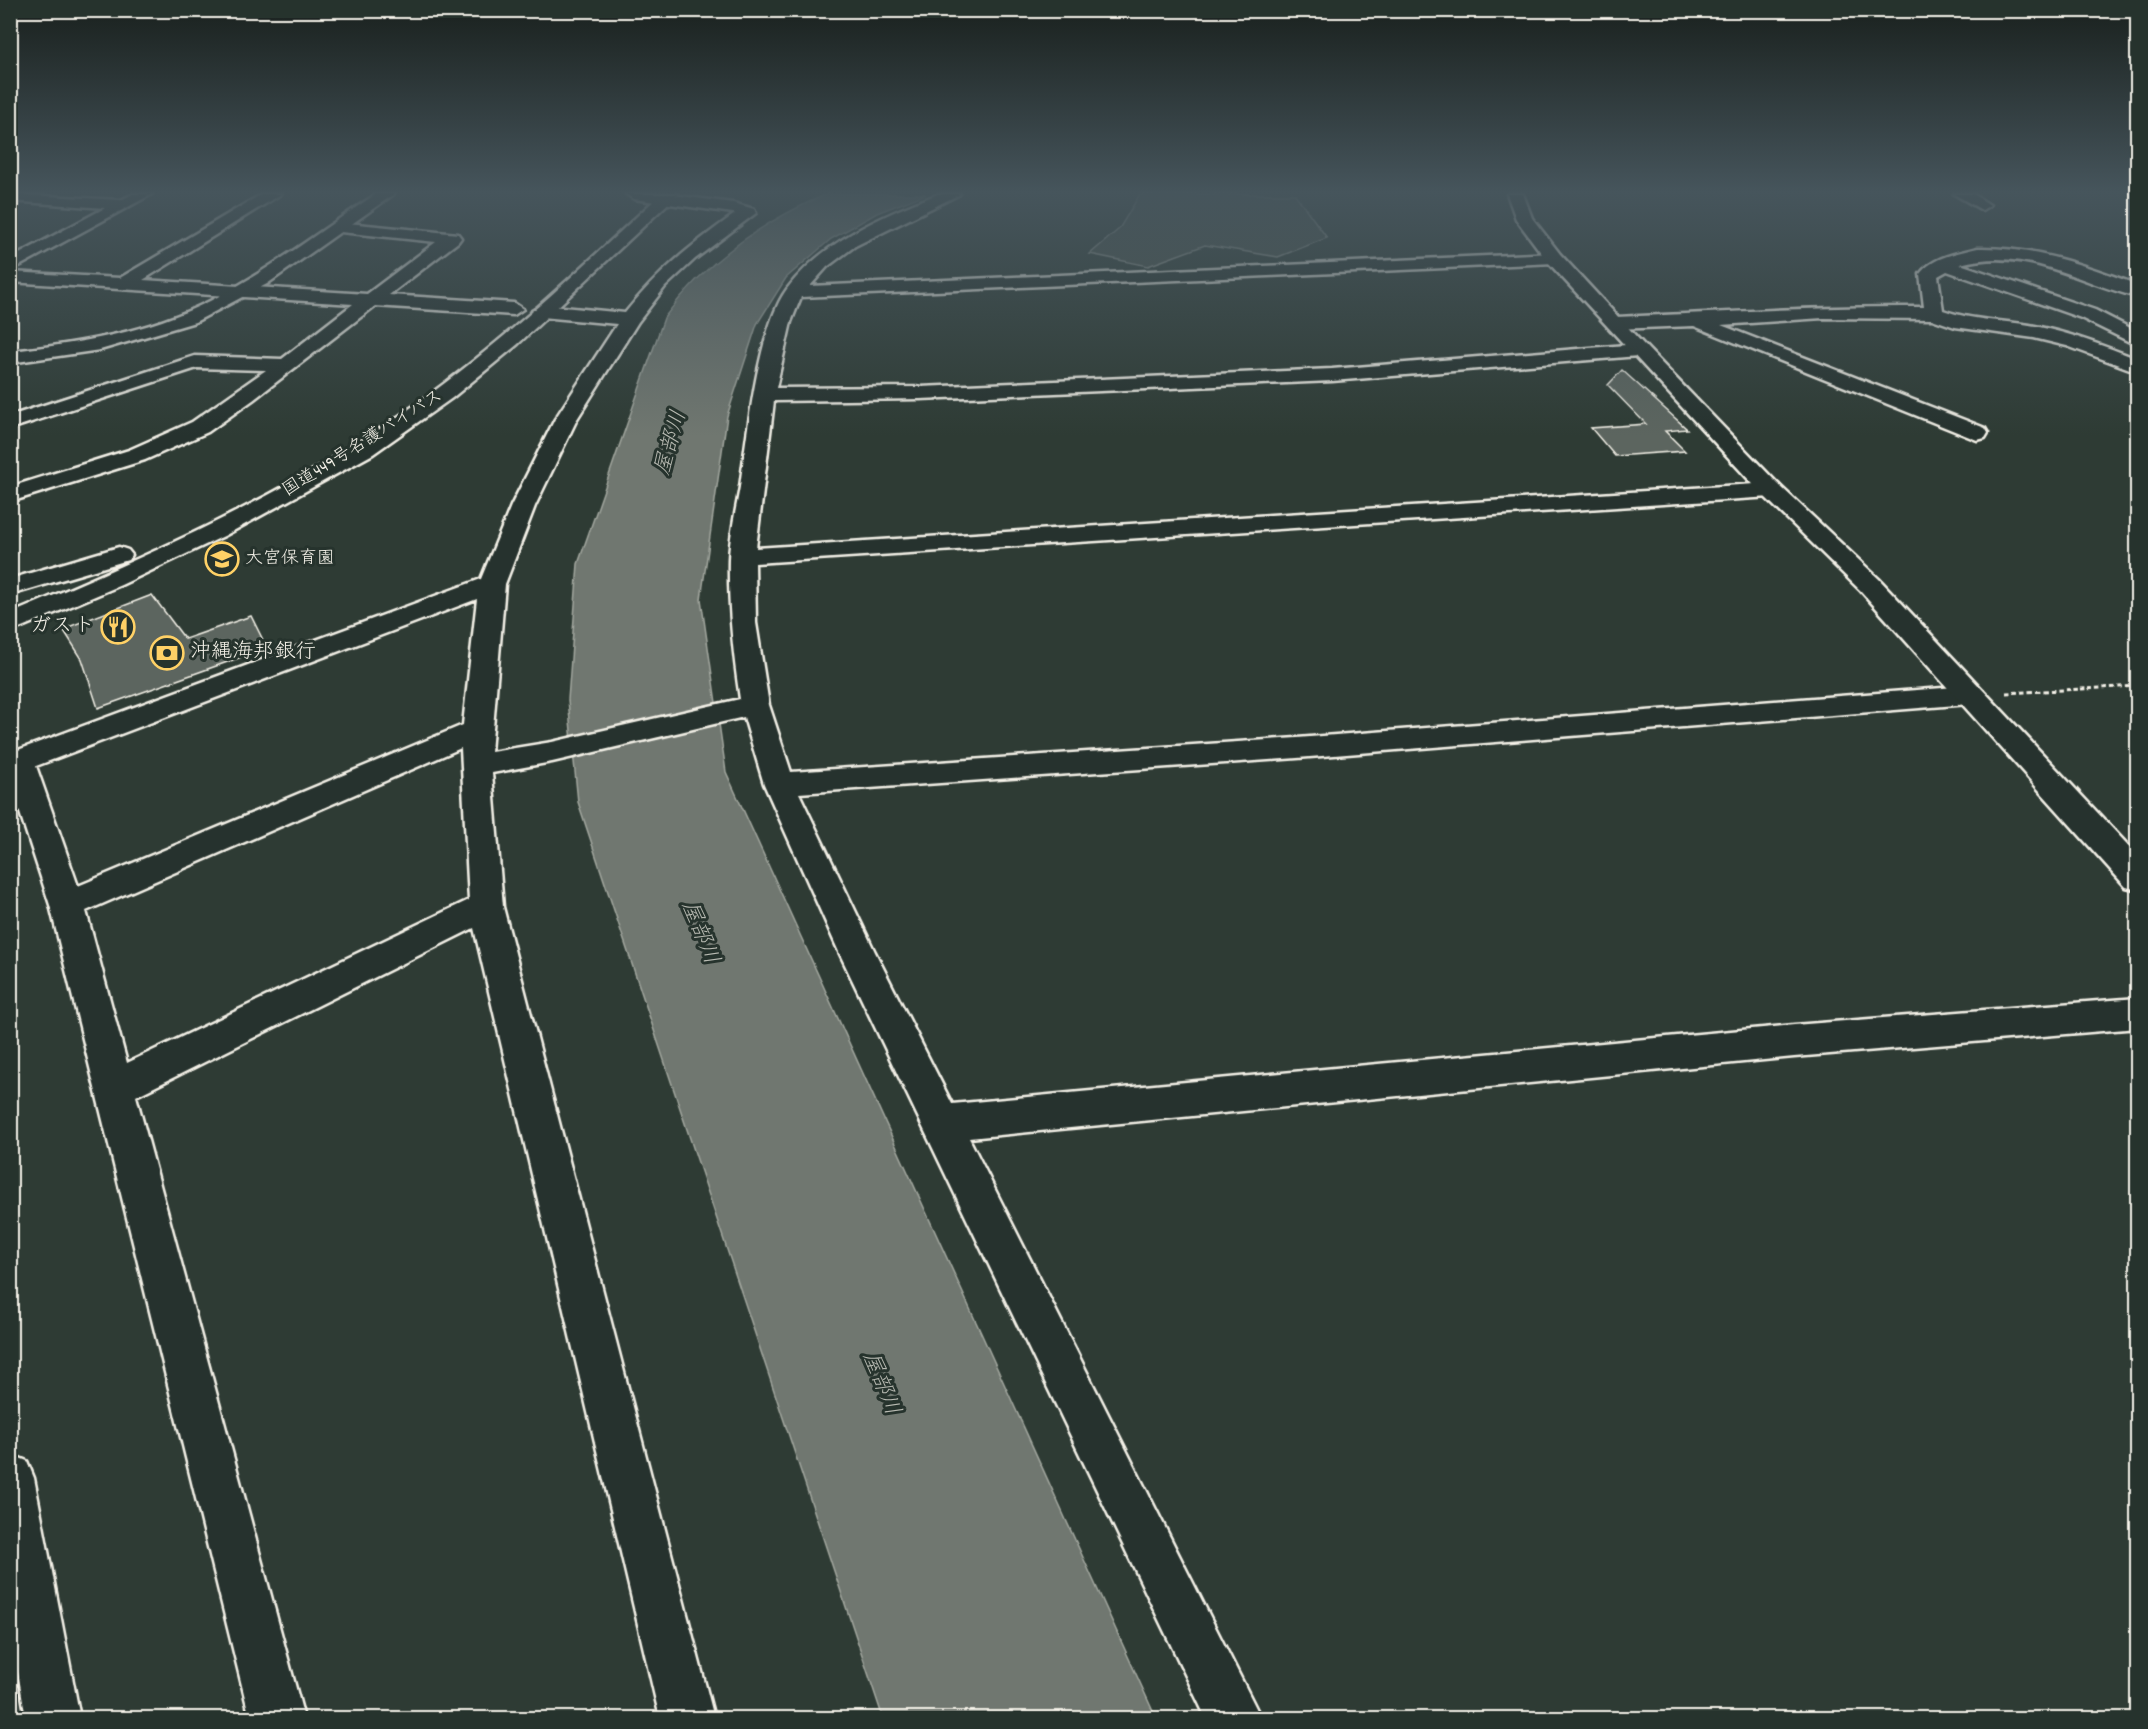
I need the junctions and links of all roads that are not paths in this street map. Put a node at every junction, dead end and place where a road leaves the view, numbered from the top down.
1 (139, 275) edge
2 (266, 275) edge
3 (404, 275) edge
4 (553, 275) edge
5 (571, 275) edge
6 (668, 275) edge
7 (810, 275) edge
8 (1181, 275) edge
9 (1570, 275) edge
10 (1929, 275) edge
11 (1975, 275) edge
12 (2093, 275) edge
13 (10, 277) edge
14 (548, 279) dead end
15 (124, 284) junction
16 (242, 291) junction
17 (794, 292) junction
18 (2138, 292) edge
19 (372, 299) junction
20 (537, 302) junction
21 (514, 309) junction
22 (1934, 313) junction
23 (630, 319) junction
24 (1694, 321) junction
25 (1615, 323) junction
26 (2138, 340) edge
27 (1638, 350) junction
28 (10, 357) edge
29 (286, 365) junction
30 (2138, 366) edge
31 (764, 395) junction
32 (10, 423) edge
33 (1977, 433) dead end
34 (1771, 490) junction
35 (10, 495) edge
36 (119, 555) junction
37 (742, 556) junction
38 (492, 584) junction
39 (10, 587) edge
40 (10, 605) edge
41 (10, 624) edge
42 (1970, 694) junction
43 (745, 708) junction
44 (477, 730) junction
45 (476, 765) junction
46 (779, 784) junction
47 (2138, 878) edge
48 (67, 905) junction
49 (486, 907) junction
50 (2138, 1013) edge
51 (114, 1088) junction
52 (941, 1123) junction
53 (10, 1478) edge
54 (53, 1719) edge
55 (277, 1719) edge
56 (687, 1719) edge
57 (1234, 1719) edge

1 - 15 main road
2 - 16 main road
3 - 19 main road
4 - 14 main road
5 - 20 main road, 国道449号名護バイパス
6 - 23 main road
7 - 17 main road
8 - 17 main road
9 - 25 main road
10 - 22 main road
11 - 26 main road
12 - 18 main road
13 - 15 main road
15 - 16 main road
16 - 19 main road
16 - 28 main road
17 - 31 main road
19 - 21 main road
19 - 29 main road
20 - 21 main road, 国道449号名護バイパス
20 - 23 main road
20 - 41 main road, 国道449号名護バイパス
21 - 36 main road, 国道449号名護バイパス
22 - 24 main road
22 - 30 main road
23 - 38 main road
24 - 25 main road
24 - 33 main road
25 - 27 main road
27 - 31 main road
27 - 34 main road
29 - 32 main road
29 - 35 main road
31 - 37 main road
34 - 37 main road
34 - 42 main road
36 - 39 main road
36 - 40 main road, 国道449号名護バイパス
37 - 43 main road
38 - 44 main road
38 - 48 main road
42 - 46 main road
42 - 47 main road
43 - 45 main road
43 - 46 main road
44 - 45 main road
44 - 48 main road
45 - 49 main road
46 - 52 main road
48 - 51 main road
49 - 51 main road
49 - 56 main road
50 - 52 main road
51 - 55 main road
52 - 57 main road
53 - 54 main road

